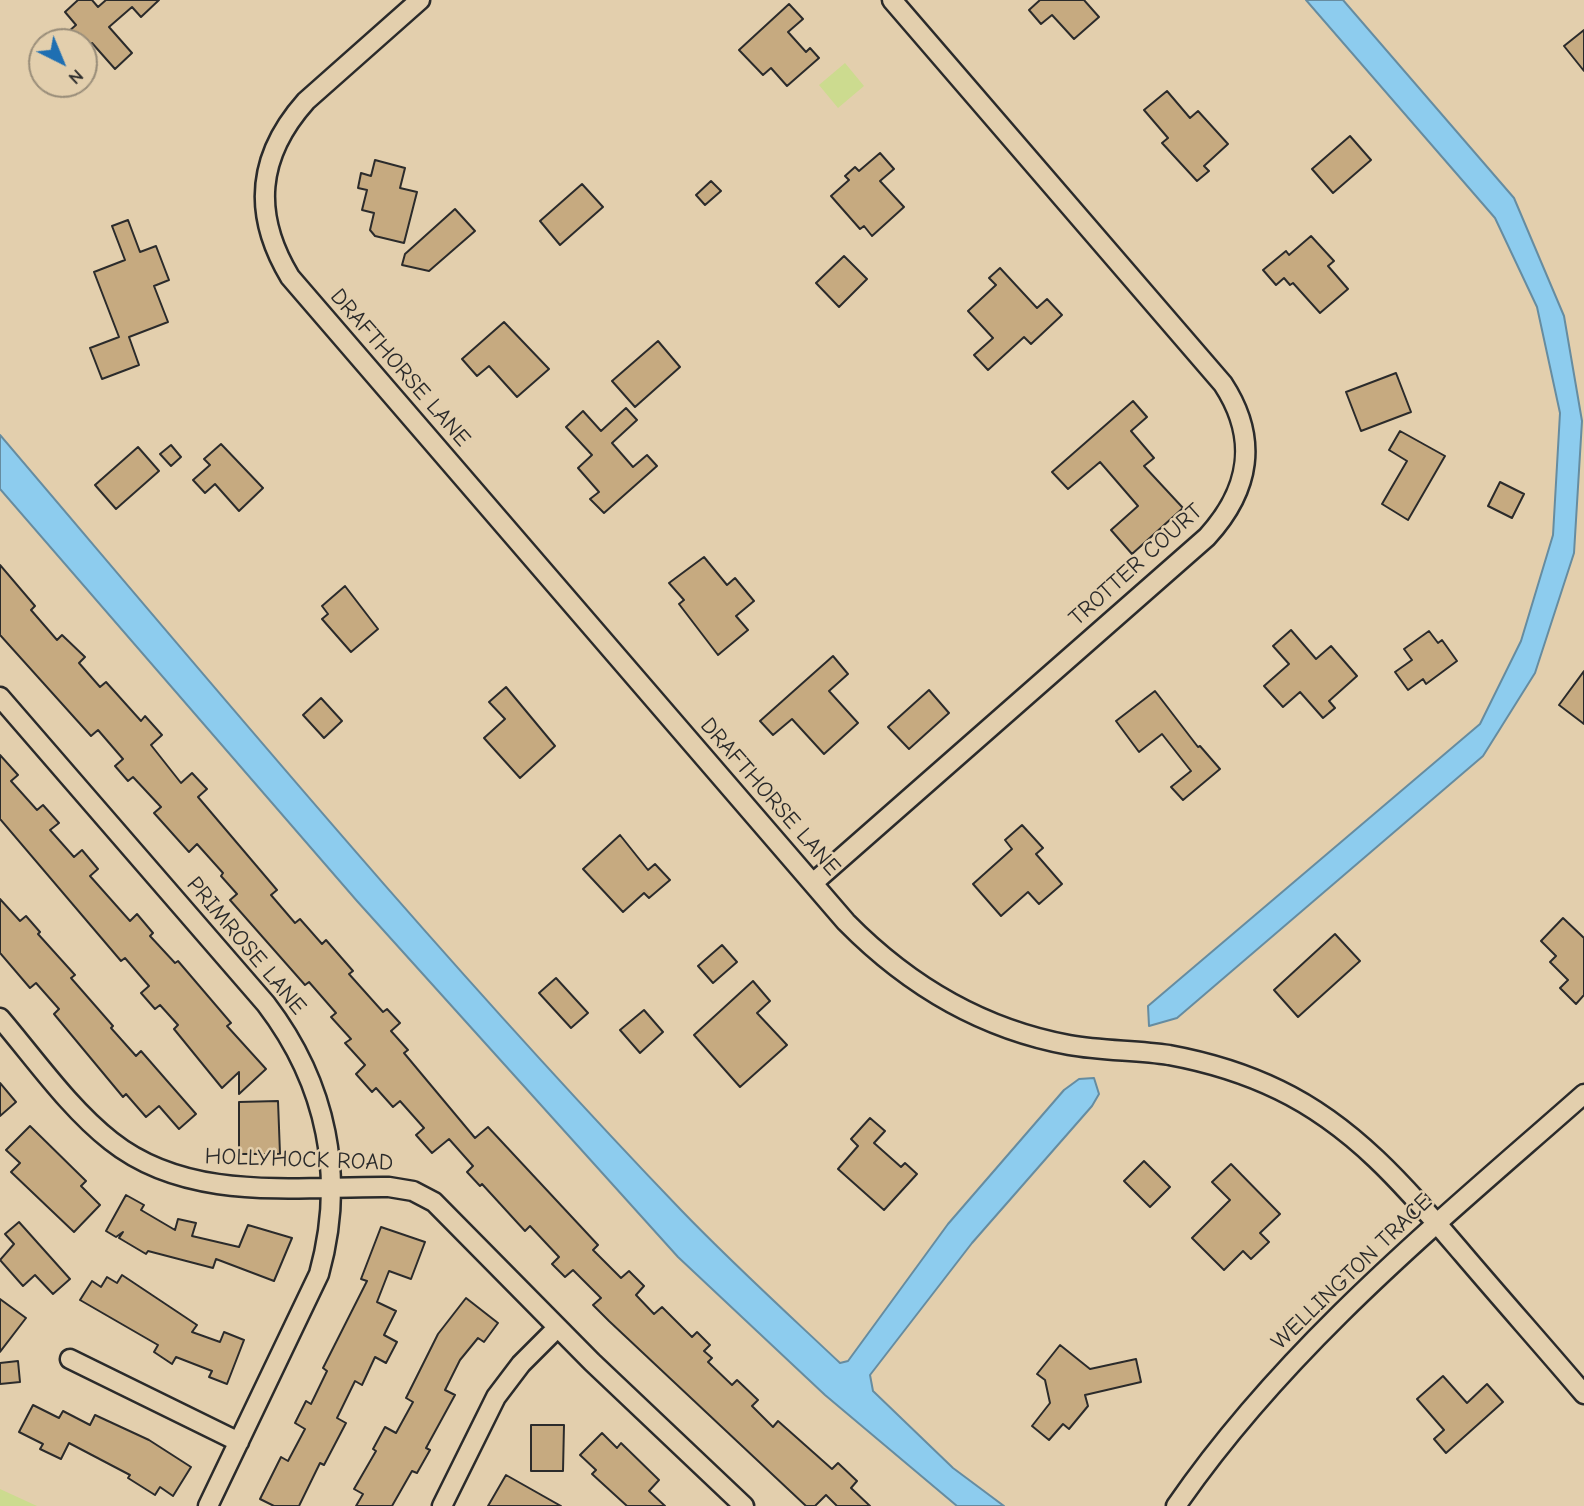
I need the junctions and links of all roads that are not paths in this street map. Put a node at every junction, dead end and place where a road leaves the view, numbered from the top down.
1 (420, 0) edge
2 (892, 0) edge
3 (0, 697) edge
4 (813, 883) junction
5 (0, 1018) edge
6 (1584, 1094) edge
7 (332, 1186) junction
8 (1437, 1224) junction
9 (557, 1328) junction
10 (70, 1359) dead end
11 (1584, 1394) edge
12 (239, 1442) junction
13 (208, 1506) edge
14 (442, 1506) edge
15 (744, 1506) edge
16 (1176, 1506) edge

1 - 4 street, DRAFTHORSE LANE
2 - 4 street, TROTTER COURT
3 - 7 street, PRIMROSE LANE
4 - 8 street, DRAFTHORSE LANE
5 - 7 street, HOLLYHOCK ROAD
6 - 8 street, WELLINGTON TRACE
7 - 9 street, HOLLYHOCK ROAD
7 - 12 street, PRIMROSE LANE
8 - 11 street, DRAFTHORSE LANE
8 - 16 street, WELLINGTON TRACE
9 - 14 street
9 - 15 street, HOLLYHOCK ROAD
10 - 12 street
12 - 13 street, PRIMROSE LANE

